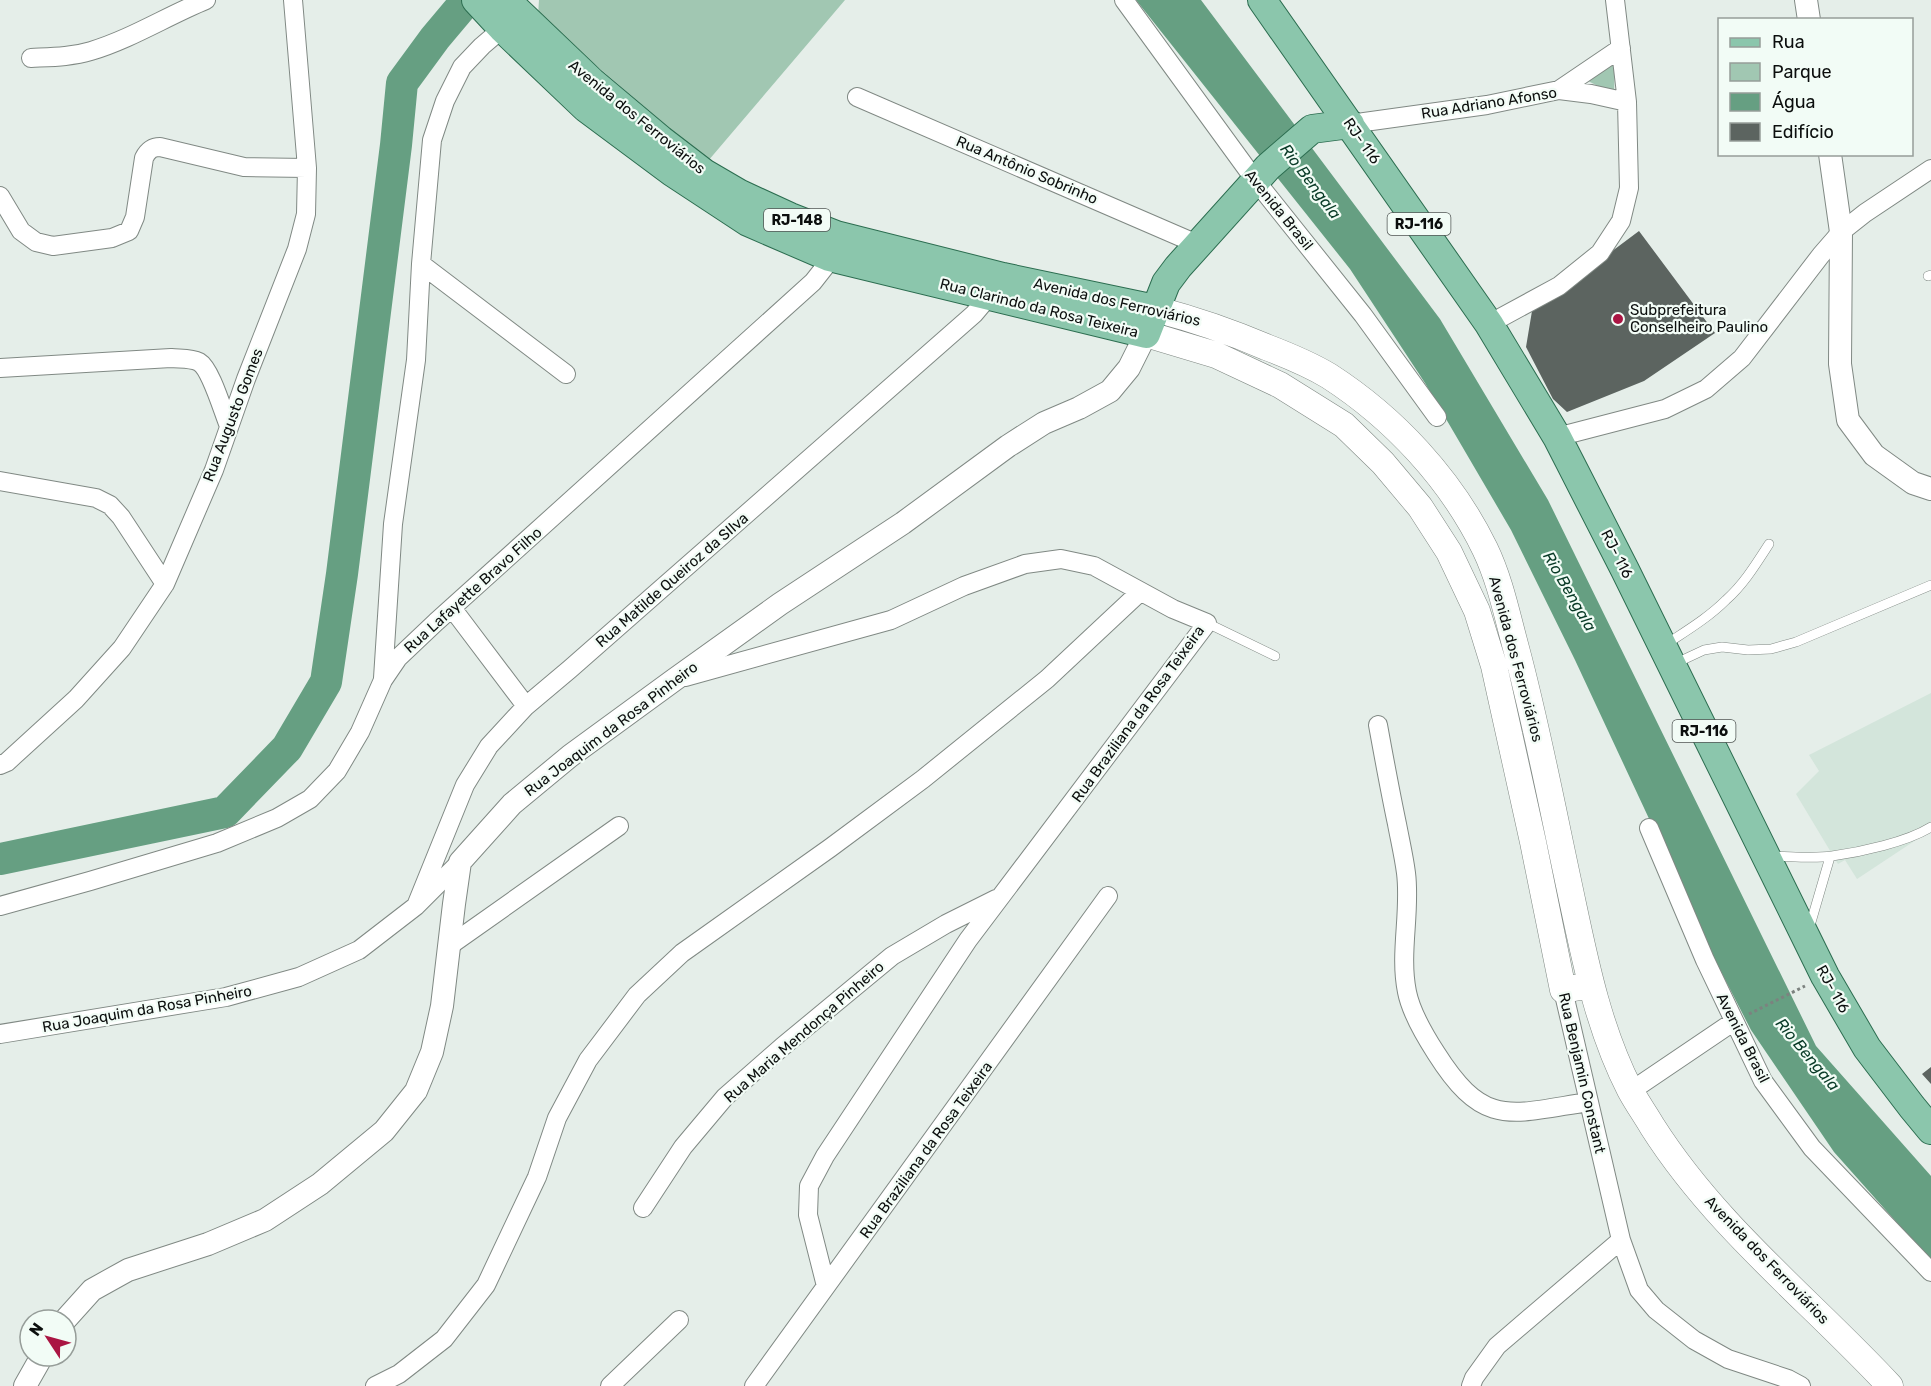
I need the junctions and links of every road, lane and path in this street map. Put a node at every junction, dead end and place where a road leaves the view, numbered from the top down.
1 (206, 0) edge
2 (293, 0) edge
3 (1124, 0) edge
4 (1262, 0) edge
5 (1616, 0) edge
6 (1806, 0) edge
7 (498, 11) edge
8 (1809, 18) edge
9 (1621, 48) junction
10 (31, 58) dead end
11 (1559, 90) junction
12 (857, 97) dead end
13 (1627, 102) junction
14 (1350, 124) junction
15 (1830, 156) edge
16 (307, 168) junction
17 (1931, 170) edge
18 (1261, 173) junction
19 (0, 196) edge
20 (1841, 232) junction
21 (1197, 243) junction
22 (832, 246) junction
23 (421, 264) junction
24 (996, 287) junction
25 (1150, 322) junction
26 (1489, 324) junction
27 (0, 368) edge
28 (567, 374) dead end
29 (1437, 417) dead end
30 (229, 426) junction
31 (1557, 437) junction
32 (0, 481) edge
33 (1931, 489) edge
34 (1769, 544) dead end
35 (165, 584) junction
36 (1931, 585) edge
37 (1140, 591) junction
38 (452, 608) junction
39 (1207, 623) junction
40 (1275, 656) dead end
41 (1667, 656) junction
42 (1494, 666) joint
43 (383, 680) junction
44 (674, 680) junction
45 (526, 706) junction
46 (1378, 725) dead end
47 (0, 765) edge
48 (620, 826) dead end
49 (1931, 827) edge
50 (1649, 828) dead end
51 (1766, 856) junction
52 (1830, 856) junction
53 (460, 862) junction
54 (1108, 896) dead end
55 (1000, 897) junction
56 (0, 906) edge
57 (416, 906) junction
58 (1807, 938) junction
59 (449, 946) junction
60 (1591, 985) junction
61 (1563, 990) junction
62 (1796, 990) dead end
63 (1737, 1019) junction
64 (0, 1034) edge
65 (1631, 1091) junction
66 (1588, 1102) junction
67 (1931, 1130) edge
68 (643, 1208) dead end
69 (1621, 1240) junction
70 (1931, 1272) edge
71 (826, 1286) junction
72 (76, 1308) edge
73 (679, 1320) dead end
74 (35, 1368) edge
75 (25, 1386) edge
76 (375, 1386) edge
77 (610, 1386) edge
78 (753, 1386) edge
79 (1471, 1386) edge
80 (1801, 1386) edge
81 (1890, 1386) edge

1 - 10 street
2 - 16 street, Rua Augusto Gomes
3 - 18 street, Avenida Brasil
4 - 14 main road, RJ- 116 / RJ-116
5 - 9 street
6 - 8 street
7 - 22 main road, Rua Clarindo da Rosa Teixeira / RJ-148
7 - 23 street
9 - 11 street
9 - 13 street
11 - 13 street, Rua Adriano Afonso
11 - 14 street, Rua Adriano Afonso
12 - 21 street, Rua Antônio Sobrinho
13 - 26 street
14 - 18 main road
14 - 26 main road, RJ- 116 / RJ-116
15 - 20 street
16 - 19 street
16 - 30 street, Rua Augusto Gomes
17 - 20 street
18 - 21 main road
18 - 29 street, Avenida Brasil
20 - 31 street
20 - 33 street
21 - 25 main road
22 - 24 main road, Rua Clarindo da Rosa Teixeira / RJ-148
22 - 38 street, Rua Lafayette Bravo Filho
23 - 28 street
23 - 43 street
24 - 25 main road, Avenida dos Ferroviários / RJ-148
24 - 45 street, Rua Matilde Queiroz da SIlva
25 - 42 main road, Rua Clarindo da Rosa Teixeira / RJ-148
25 - 44 street, Rua Joaquim da Rosa Pinheiro
25 - 60 main road, Avenida dos Ferroviários / RJ-148
26 - 31 main road, RJ- 116 / RJ-116
27 - 30 street
30 - 35 street, Rua Augusto Gomes
31 - 41 main road, RJ- 116 / RJ-116
32 - 35 street
34 - 41 lane
35 - 47 street, Rua Augusto Gomes
36 - 41 lane
37 - 39 street, Rua Braziliana da Rosa Teixeira
37 - 44 street, Rua Braziliana da Rosa Teixeira
37 - 76 street
38 - 43 street, Rua Lafayette Bravo Filho
38 - 45 street
39 - 40 lane
39 - 55 street, Rua Braziliana da Rosa Teixeira
41 - 51 main road, RJ- 116 / RJ-116
42 - 61 main road, Rua Benjamin Constant
43 - 56 street, Rua Lafayette Bravo Filho
44 - 53 street, Rua Joaquim da Rosa Pinheiro
45 - 57 street, Rua Matilde Queiroz da SIlva
46 - 66 street
48 - 59 street
49 - 52 lane
50 - 63 street, Avenida Brasil
51 - 52 lane
51 - 58 main road, RJ- 116 / RJ-116
52 - 58 lane
53 - 57 street, Rua Joaquim da Rosa Pinheiro
53 - 59 street
54 - 71 street, Rua Braziliana da Rosa Teixeira
55 - 68 street, Rua Maria Mendonça Pinheiro
55 - 71 street, Rua Braziliana da Rosa Teixeira
57 - 64 street, Rua Joaquim da Rosa Pinheiro
58 - 67 main road, RJ- 116 / RJ-116
59 - 72 street
60 - 61 main road
60 - 65 main road, Avenida dos Ferroviários / RJ-148
61 - 66 street, Rua Benjamin Constant
62 - 63 path
63 - 65 street
63 - 70 street, Avenida Brasil
65 - 81 main road, Avenida dos Ferroviários / RJ-148
66 - 69 street, Rua Benjamin Constant
69 - 79 street
69 - 80 street, Rua Benjamin Constant
71 - 78 street, Rua Braziliana da Rosa Teixeira
73 - 77 street
74 - 75 street

